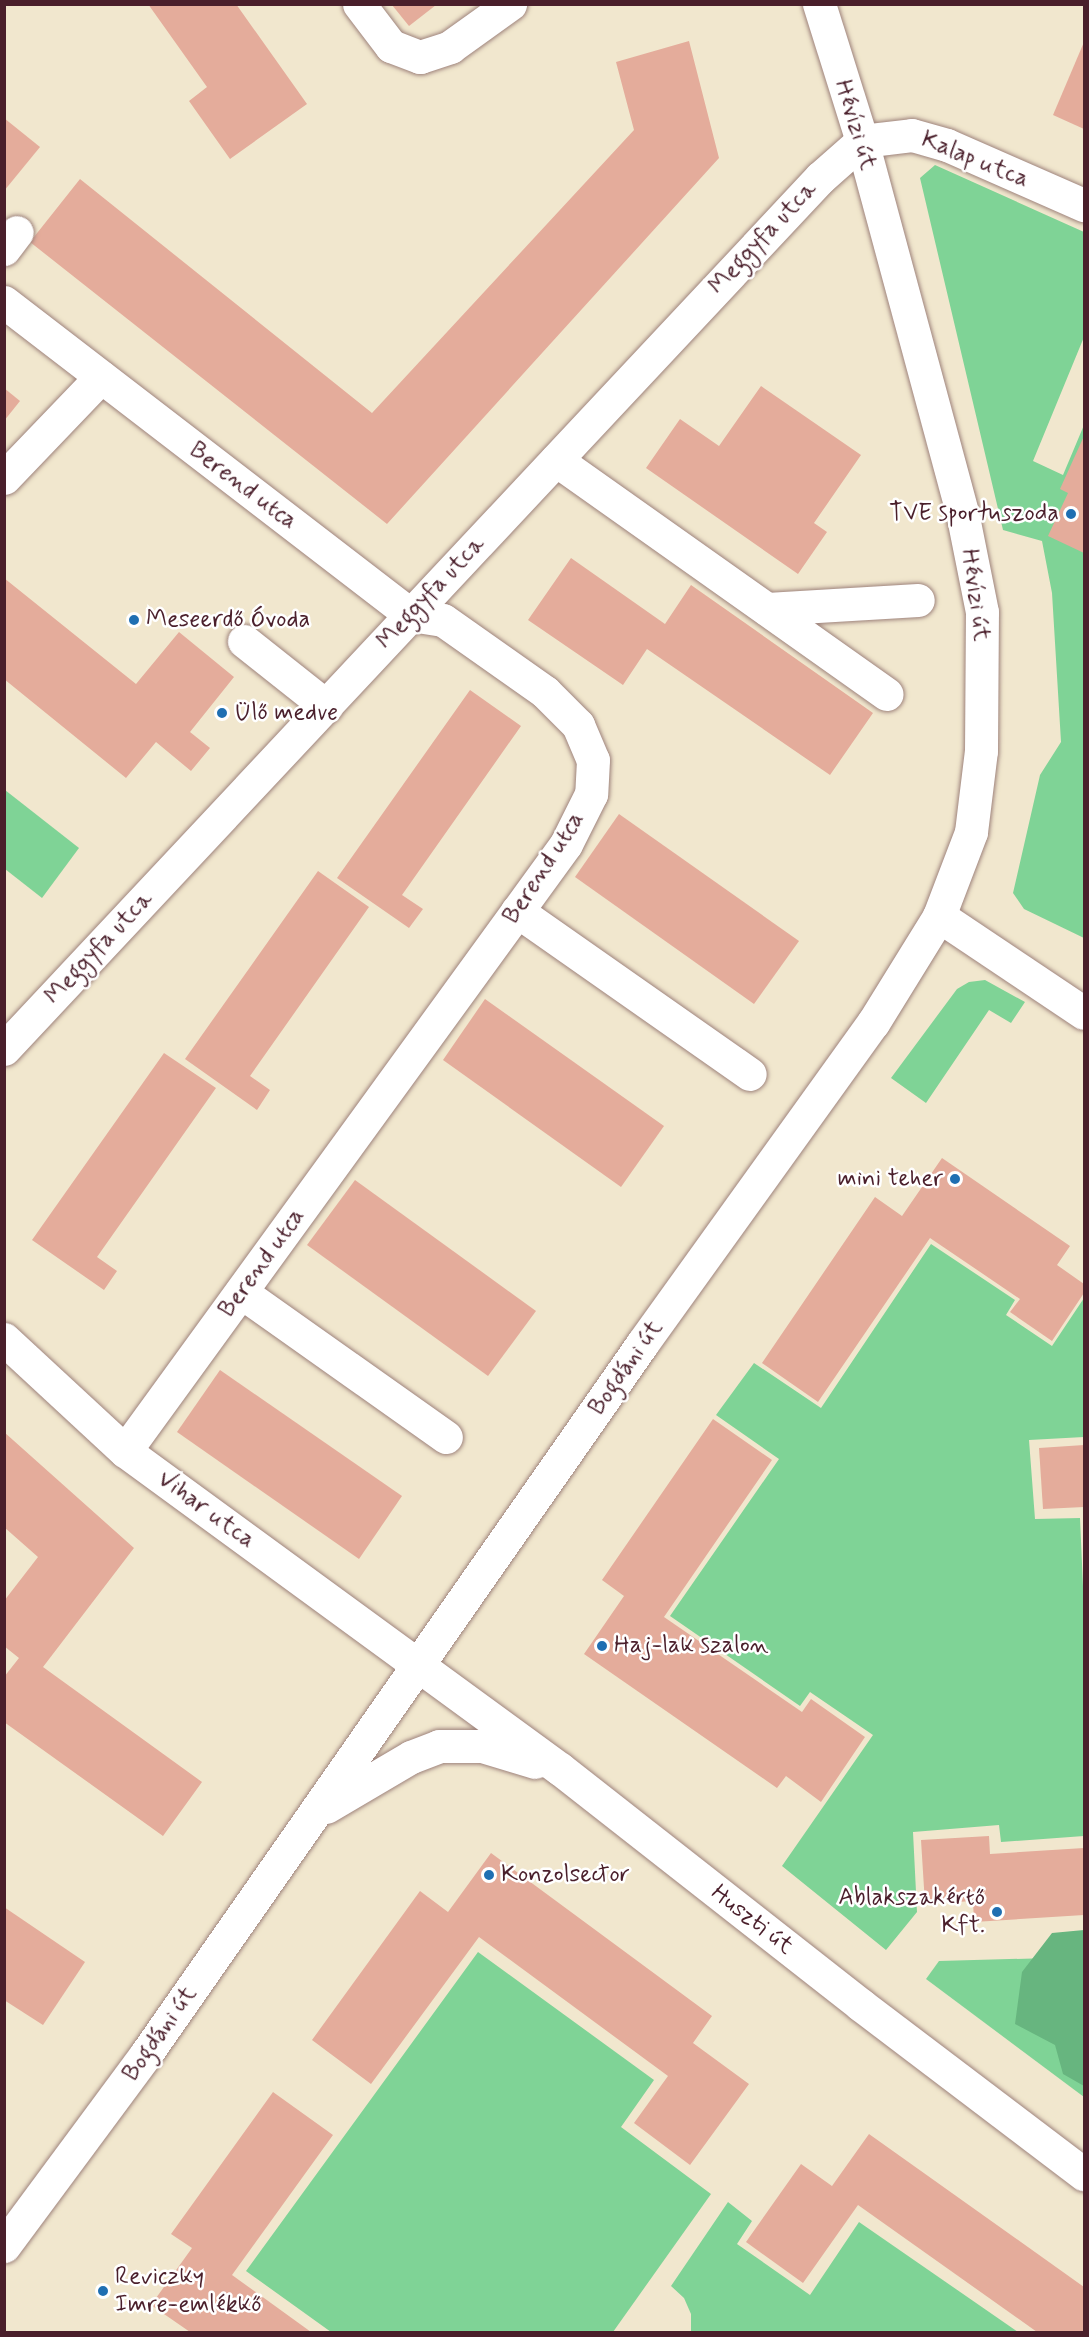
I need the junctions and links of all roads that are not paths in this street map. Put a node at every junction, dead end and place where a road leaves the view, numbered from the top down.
1 (359, 4) edge
2 (510, 4) edge
3 (819, 4) edge
4 (862, 141) junction
5 (1084, 205) edge
6 (4, 302) edge
7 (101, 376) junction
8 (556, 460) junction
9 (4, 478) edge
10 (918, 600) dead end
11 (767, 609) junction
12 (411, 615) junction
13 (244, 641) dead end
14 (886, 694) dead end
15 (326, 706) junction
16 (517, 911) junction
17 (939, 916) junction
18 (1084, 1013) edge
19 (4, 1049) edge
20 (750, 1074) dead end
21 (241, 1292) junction
22 (4, 1339) edge
23 (446, 1437) dead end
24 (125, 1451) junction
25 (421, 1666) junction
26 (560, 1769) junction
27 (310, 1818) junction
28 (1084, 2174) edge
29 (4, 2246) edge

1 - 2 street
3 - 4 street, Hévízi út
4 - 5 street, Kalap utca
4 - 8 street, Meggyfa utca
4 - 17 street, Hévízi út
6 - 7 street, Berend utca
7 - 9 street
7 - 12 street, Berend utca
8 - 11 street
8 - 12 street, Meggyfa utca
10 - 11 street
11 - 14 street
12 - 15 street, Meggyfa utca
12 - 16 street, Berend utca
13 - 15 street
15 - 19 street, Meggyfa utca
16 - 20 street
16 - 21 street, Berend utca
17 - 18 street
17 - 25 street, Bogdáni út
21 - 23 street
21 - 24 street, Berend utca
22 - 24 street, Vihar utca
24 - 25 street, Vihar utca
25 - 26 street, Huszti út
25 - 27 street, Bogdáni út
26 - 27 street, Bogdáni út
26 - 28 street, Huszti út
27 - 29 street, Bogdáni út

